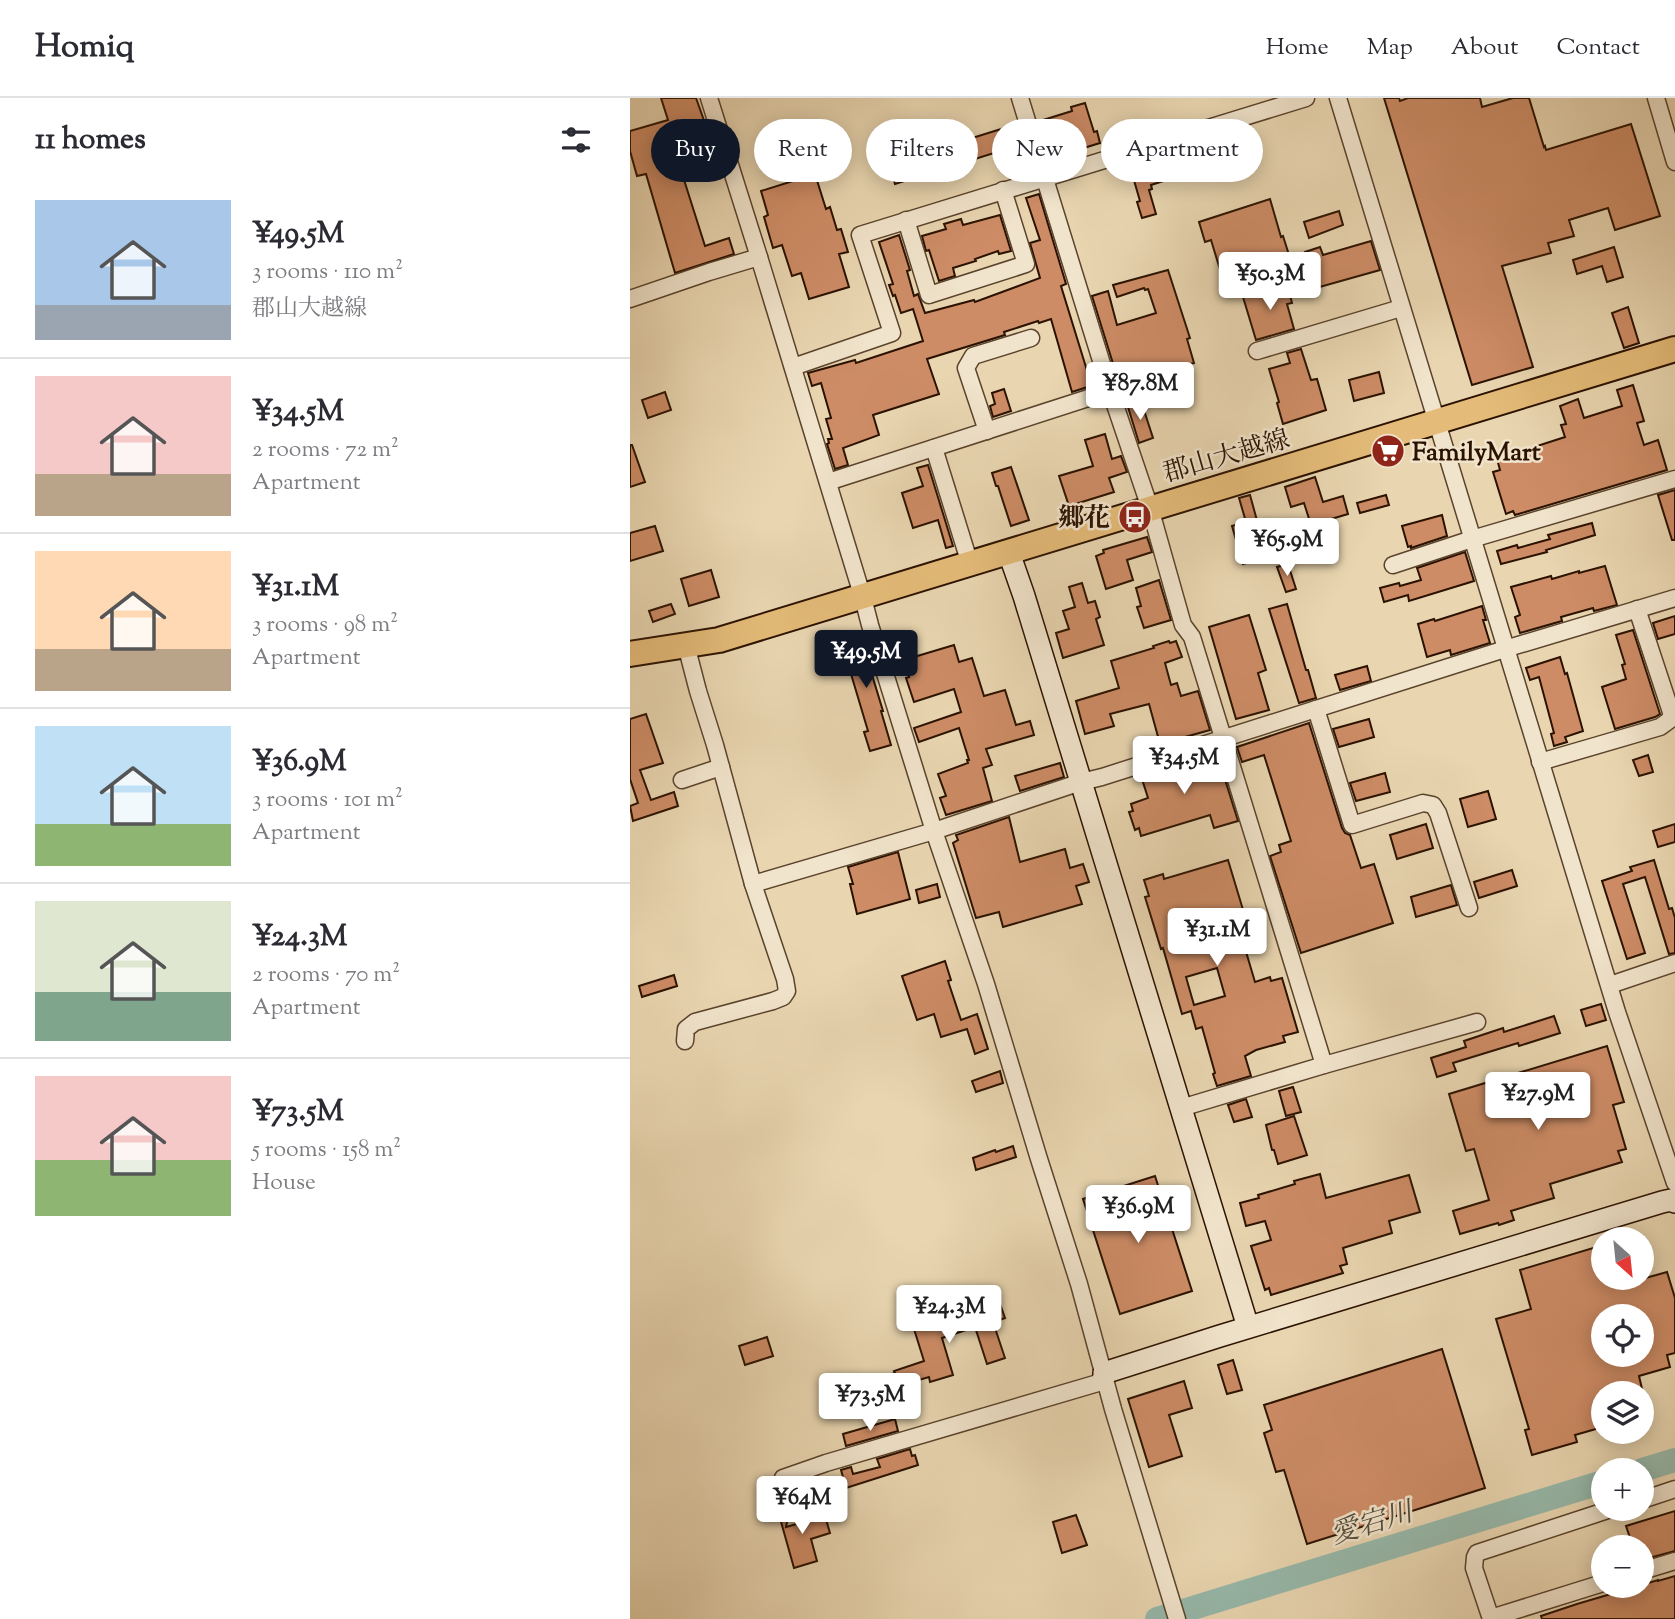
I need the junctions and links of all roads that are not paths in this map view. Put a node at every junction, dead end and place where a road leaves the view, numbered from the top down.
1 (709, 98) edge
2 (1020, 98) edge
3 (1306, 98) edge
4 (1338, 98) edge
5 (1656, 98) edge
6 (1026, 119) edge
7 (1675, 162) edge
8 (1087, 164) edge
9 (1028, 182) edge
10 (1046, 182) edge
11 (1003, 190) junction
12 (905, 220) junction
13 (760, 257) junction
14 (630, 299) edge
15 (1401, 308) junction
16 (1031, 338) dead end
17 (1675, 349) edge
18 (1257, 351) dead end
19 (793, 367) junction
20 (1183, 376) dead end
21 (1111, 395) junction
22 (1437, 422) junction
23 (987, 431) junction
24 (934, 448) junction
25 (1675, 479) edge
26 (828, 482) junction
27 (1150, 508) junction
28 (1472, 539) junction
29 (1009, 553) junction
30 (970, 564) junction
31 (1393, 565) dead end
32 (863, 598) junction
33 (1675, 598) edge
34 (1637, 609) junction
35 (686, 645) junction
36 (1505, 649) junction
37 (630, 654) edge
38 (1316, 709) junction
39 (1673, 720) edge
40 (1223, 739) junction
41 (1540, 762) junction
42 (721, 767) junction
43 (682, 780) dead end
44 (1081, 782) junction
45 (934, 831) junction
46 (753, 884) junction
47 (1469, 908) dead end
48 (1675, 963) edge
49 (1610, 985) junction
50 (1477, 1022) dead end
51 (685, 1041) dead end
52 (1324, 1065) junction
53 (1181, 1108) junction
54 (1675, 1183) edge
55 (1675, 1202) edge
56 (1248, 1327) junction
57 (1104, 1373) junction
58 (783, 1478) dead end
59 (1675, 1489) edge
60 (1654, 1496) edge
61 (1591, 1516) edge
62 (1675, 1561) edge
63 (1654, 1567) edge
64 (1591, 1587) edge
65 (1177, 1619) edge
66 (1491, 1619) edge

1 - 13 street
2 - 6 street
3 - 8 street
4 - 15 street
5 - 7 street
9 - 11 street
10 - 21 street
11 - 12 street
11 - 12 street
12 - 19 street
13 - 14 street
13 - 19 street
15 - 18 street
15 - 22 street
16 - 23 street
17 - 22 main road, 郡山大越線
19 - 26 street
20 - 21 street
21 - 23 street
21 - 27 street
22 - 27 main road, 郡山大越線
22 - 28 street
23 - 24 street
24 - 26 street
24 - 30 street
25 - 28 street
26 - 32 street
27 - 29 main road, 郡山大越線
27 - 40 street
28 - 31 street
28 - 36 street
29 - 30 main road, 郡山大越線
29 - 44 street
30 - 32 main road, 郡山大越線
32 - 35 main road, 郡山大越線
32 - 45 street
33 - 34 street
34 - 36 street
34 - 39 street
35 - 37 main road, 郡山大越線
35 - 42 street
36 - 38 street
36 - 41 street
38 - 40 street
38 - 47 street
39 - 41 street
40 - 44 street
40 - 52 street
41 - 49 street
42 - 43 street
42 - 46 street
44 - 45 street
44 - 53 street
45 - 46 street
45 - 57 street
46 - 51 street
48 - 49 street
49 - 54 street
50 - 52 street
52 - 53 street
53 - 56 street
55 - 56 street
56 - 57 street
57 - 58 street
57 - 65 street
59 - 60 street
61 - 66 street
62 - 63 street
64 - 66 street

